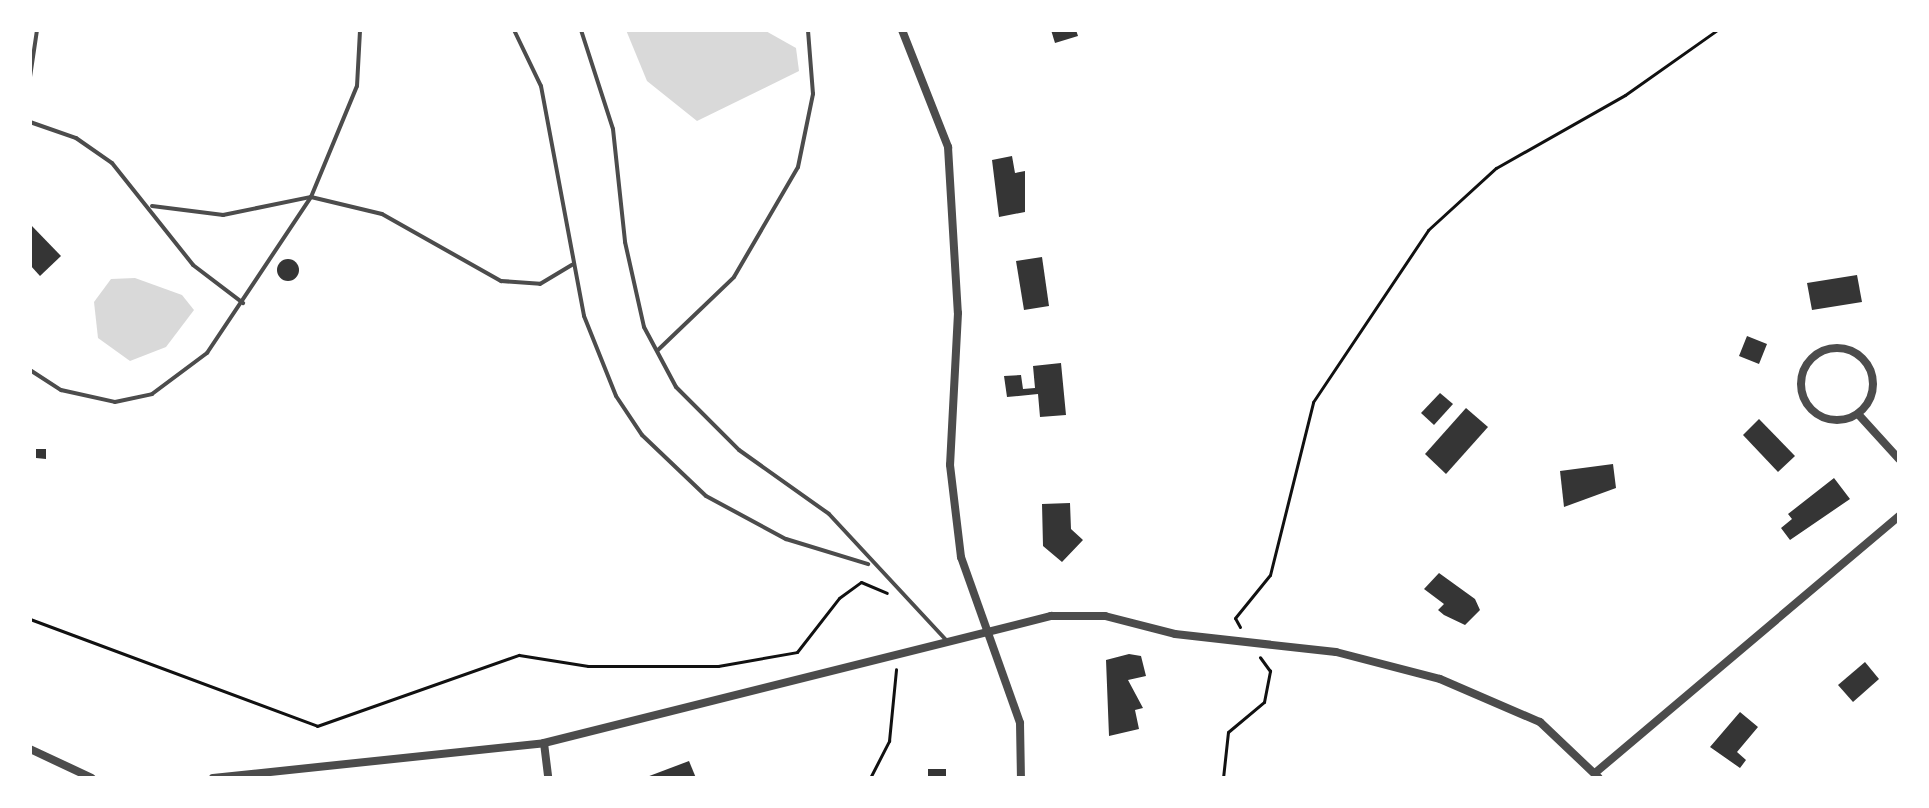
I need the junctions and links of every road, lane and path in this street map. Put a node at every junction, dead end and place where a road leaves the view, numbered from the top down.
1 (37, 30) edge
2 (360, 30) edge
3 (514, 30) edge
4 (581, 30) edge
5 (808, 30) edge
6 (902, 30) edge
7 (1717, 30) edge
8 (30, 77) edge
9 (30, 122) edge
10 (311, 197) junction
11 (152, 206) junction
12 (572, 265) junction
13 (243, 303) junction
14 (657, 351) junction
15 (30, 370) edge
16 (1858, 414) junction
17 (1899, 459) edge
18 (1899, 516) edge
19 (870, 565) junction
20 (916, 605) junction
21 (30, 619) edge
22 (988, 627) junction
23 (946, 640) junction
24 (1250, 645) junction
25 (898, 653) junction
26 (544, 743) junction
27 (30, 749) edge
28 (1597, 775) edge
29 (92, 778) edge
30 (213, 778) edge
31 (548, 778) edge
32 (870, 778) edge
33 (1021, 778) edge
34 (1223, 778) edge

1 - 8 lane
2 - 10 lane
3 - 12 lane
4 - 14 lane
5 - 14 lane
6 - 22 street
7 - 24 path
9 - 11 lane
10 - 11 lane
10 - 12 lane
10 - 13 lane
11 - 13 lane
12 - 19 lane
13 - 15 lane
14 - 19 lane
16 - 16 street
16 - 17 street
18 - 28 street
19 - 20 lane
20 - 21 path
20 - 23 lane
22 - 23 street
22 - 24 street
22 - 33 street
23 - 25 street
24 - 28 street
24 - 34 path
25 - 26 street
25 - 32 path
26 - 30 street
26 - 31 street
27 - 29 street

